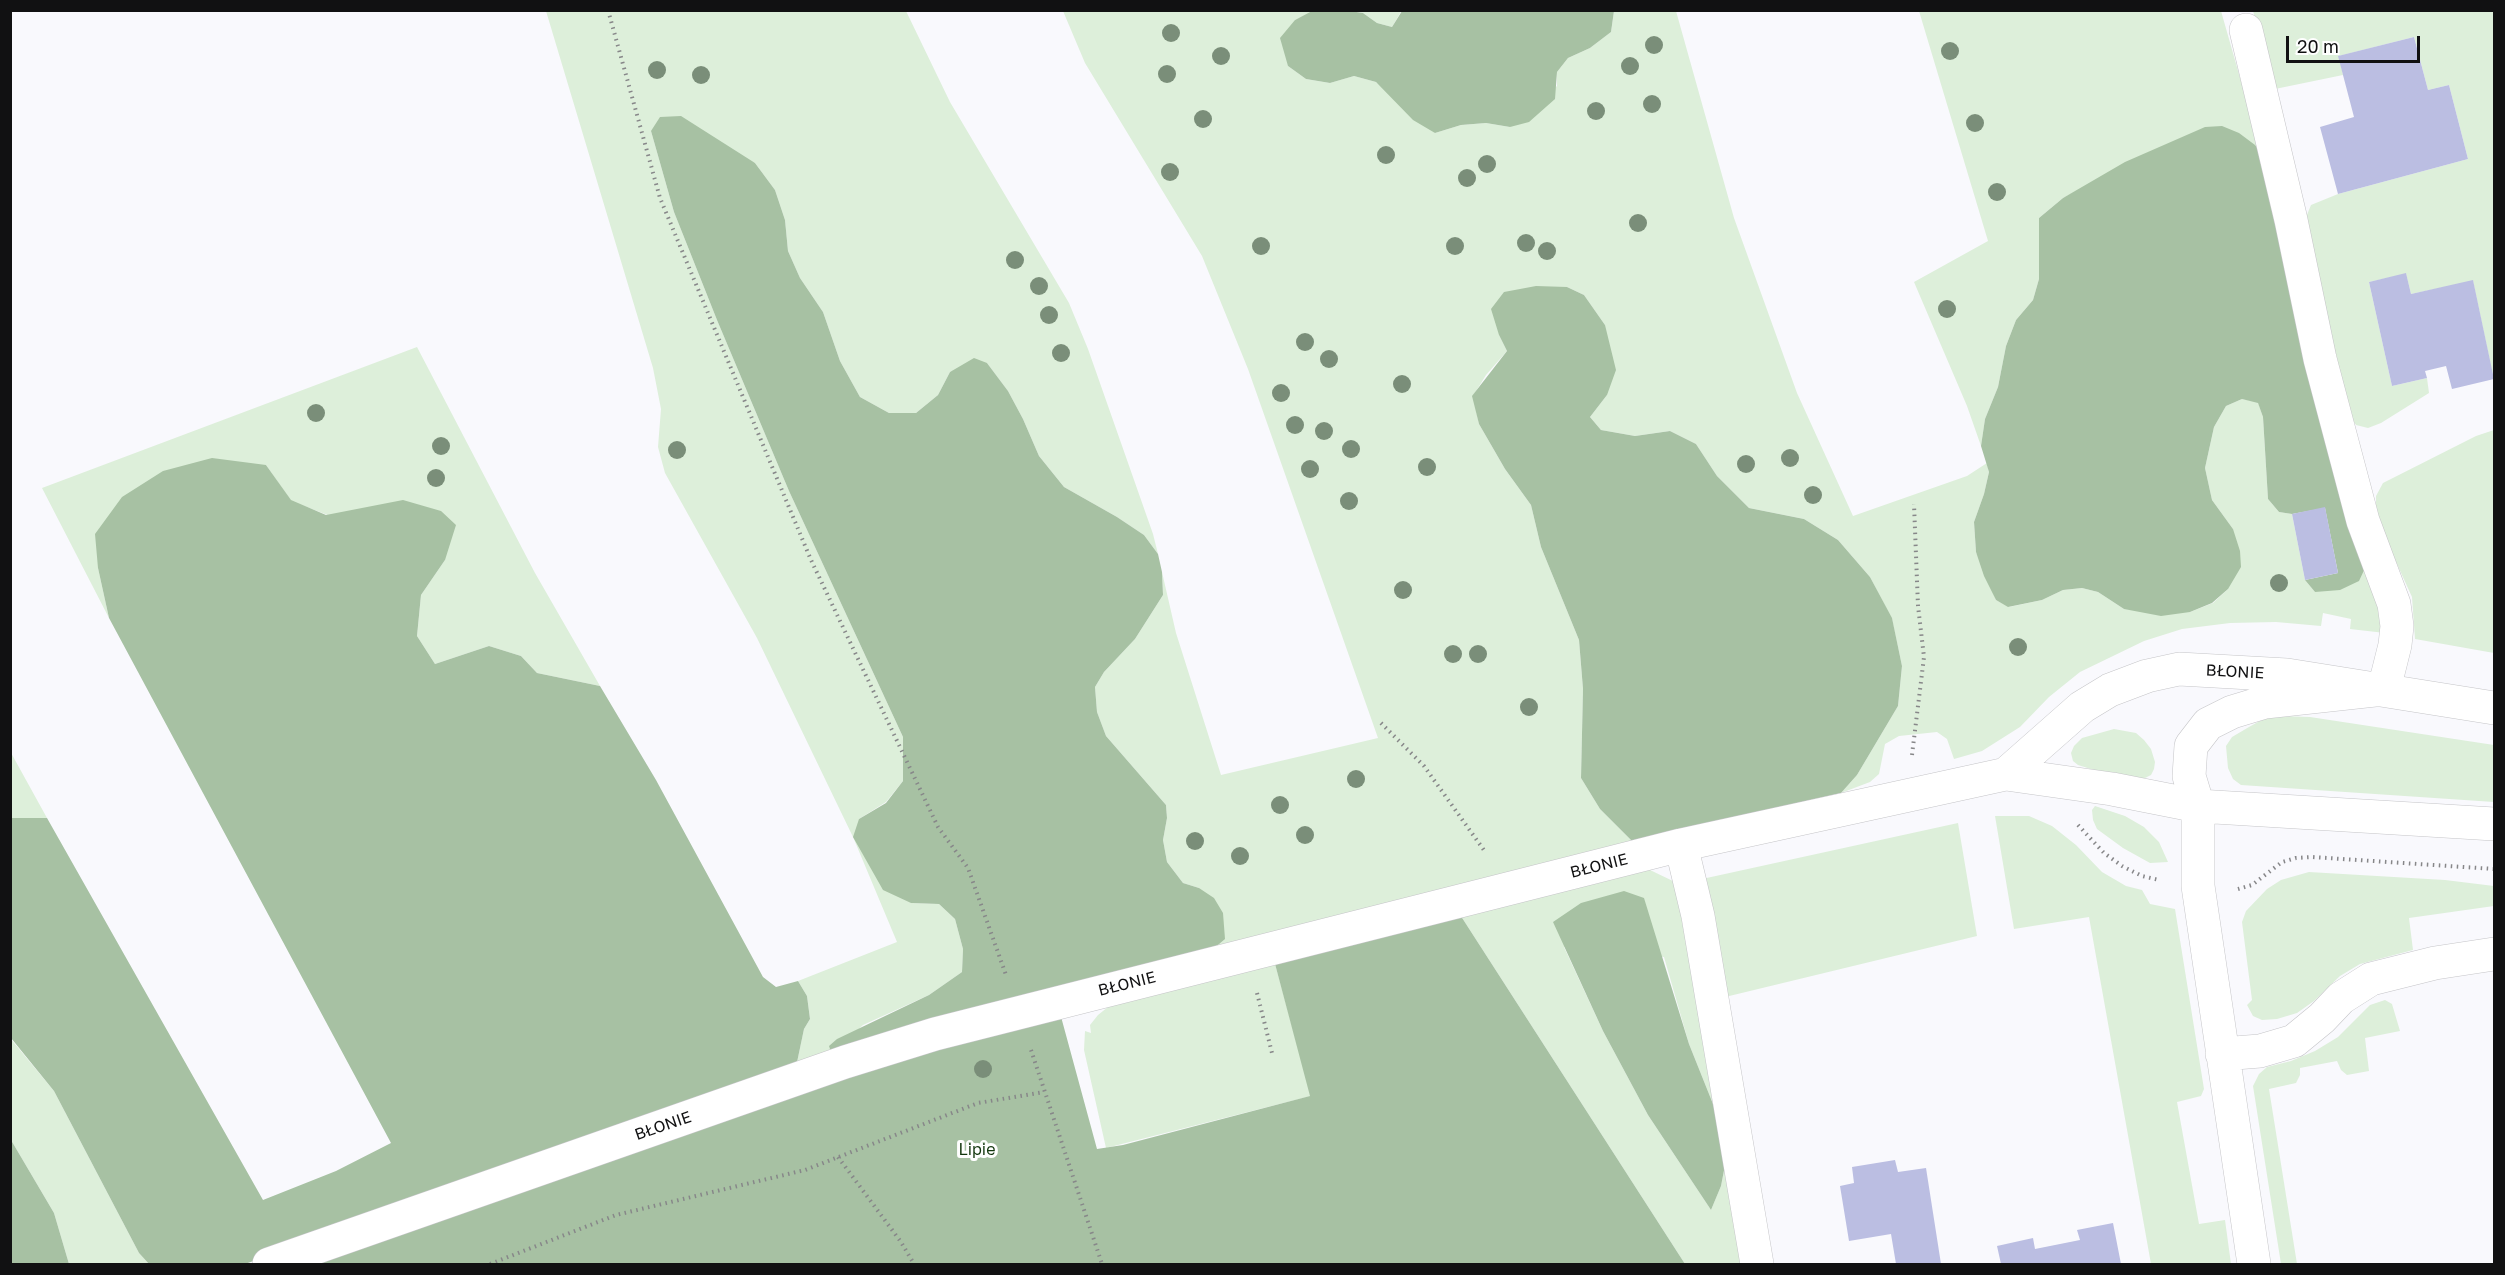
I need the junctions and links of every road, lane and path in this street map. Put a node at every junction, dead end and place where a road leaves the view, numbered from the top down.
1 (608, 10) edge
2 (2246, 30) dead end
3 (1914, 504) dead end
4 (2384, 689) junction
5 (2494, 708) edge
6 (1381, 723) dead end
7 (2006, 774) junction
8 (1915, 794) junction
9 (2198, 806) junction
10 (2075, 823) dead end
11 (2494, 824) edge
12 (1681, 845) junction
13 (2494, 869) edge
14 (2199, 886) junction
15 (1510, 889) junction
16 (2494, 954) edge
17 (1247, 955) junction
18 (1019, 1011) junction
19 (2222, 1054) junction
20 (1272, 1057) dead end
21 (838, 1157) junction
22 (269, 1264) edge
23 (494, 1264) edge
24 (914, 1264) edge
25 (1102, 1264) edge
26 (1757, 1264) edge
27 (2254, 1264) edge

1 - 18 path
2 - 4 street
3 - 8 path
4 - 5 street, BŁONIE
4 - 7 street, BŁONIE
4 - 9 street
6 - 15 path
7 - 8 street, BŁONIE
7 - 9 street, BŁONIE
8 - 12 street, BŁONIE
9 - 11 street, BŁONIE
9 - 14 street
10 - 14 path
12 - 15 street, BŁONIE
12 - 26 street
13 - 14 path
14 - 19 street
15 - 17 street, BŁONIE
16 - 19 street
17 - 18 street, BŁONIE
17 - 20 path
18 - 22 street, BŁONIE
19 - 27 street
21 - 23 path
21 - 24 path
21 - 25 path

